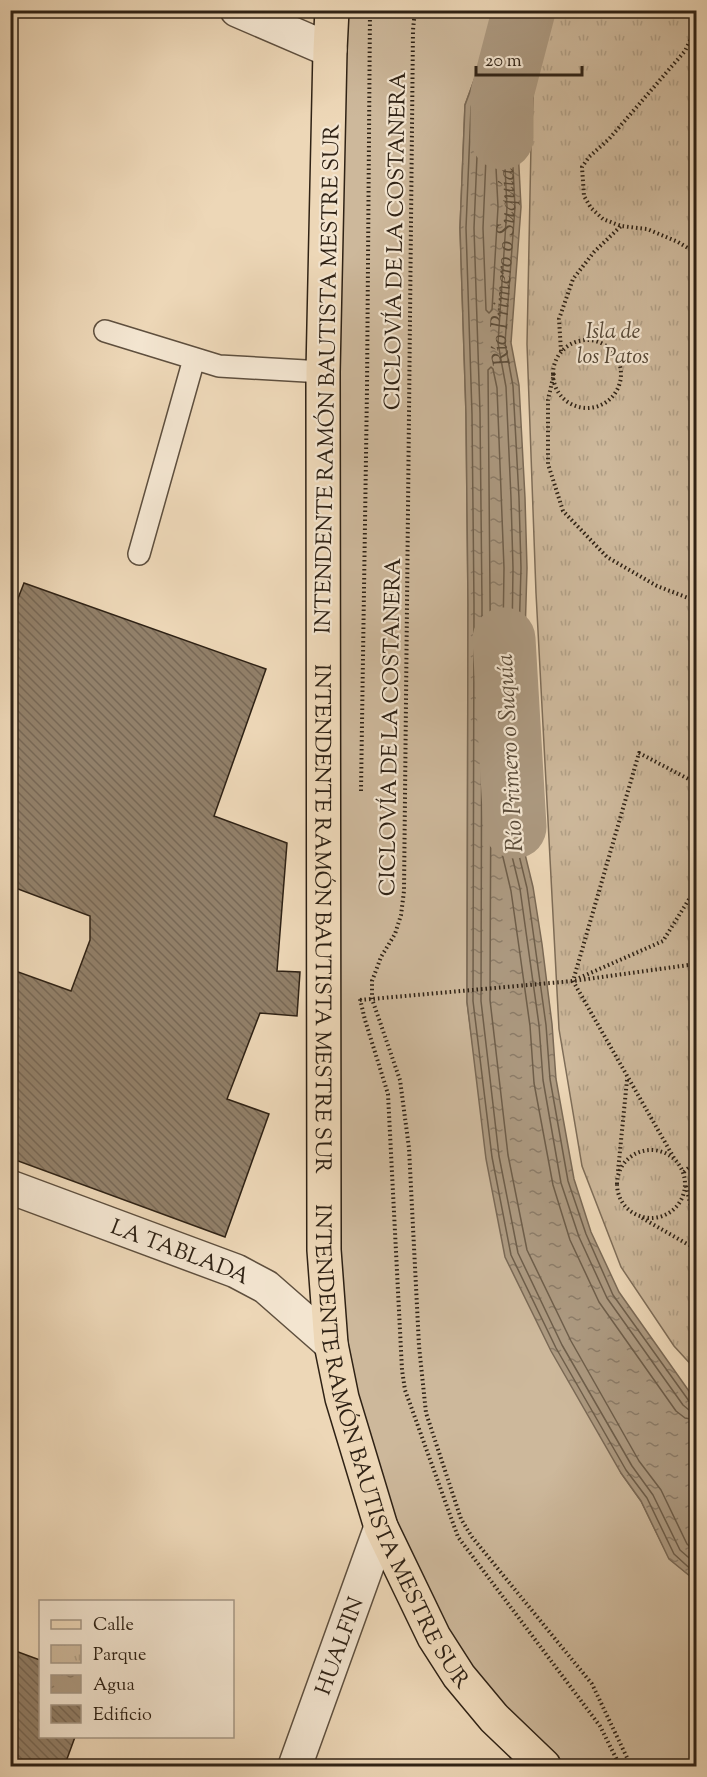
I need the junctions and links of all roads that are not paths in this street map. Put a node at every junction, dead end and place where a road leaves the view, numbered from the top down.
1 (237, 10) edge
2 (332, 10) edge
3 (330, 50) junction
4 (105, 331) dead end
5 (194, 359) junction
6 (323, 372) junction
7 (140, 554) dead end
8 (10, 1187) edge
9 (332, 1344) junction
10 (381, 1527) junction
11 (295, 1767) edge
12 (544, 1767) edge

1 - 3 street
2 - 3 main road, INTENDENTE RAMÓN BAUTISTA MESTRE SUR
3 - 6 main road, INTENDENTE RAMÓN BAUTISTA MESTRE SUR
4 - 5 lane
5 - 6 lane
5 - 7 lane
6 - 9 main road, INTENDENTE RAMÓN BAUTISTA MESTRE SUR
8 - 9 street, LA TABLADA
9 - 10 main road, INTENDENTE RAMÓN BAUTISTA MESTRE SUR
10 - 11 street, HUALFIN
10 - 12 main road, INTENDENTE RAMÓN BAUTISTA MESTRE SUR

